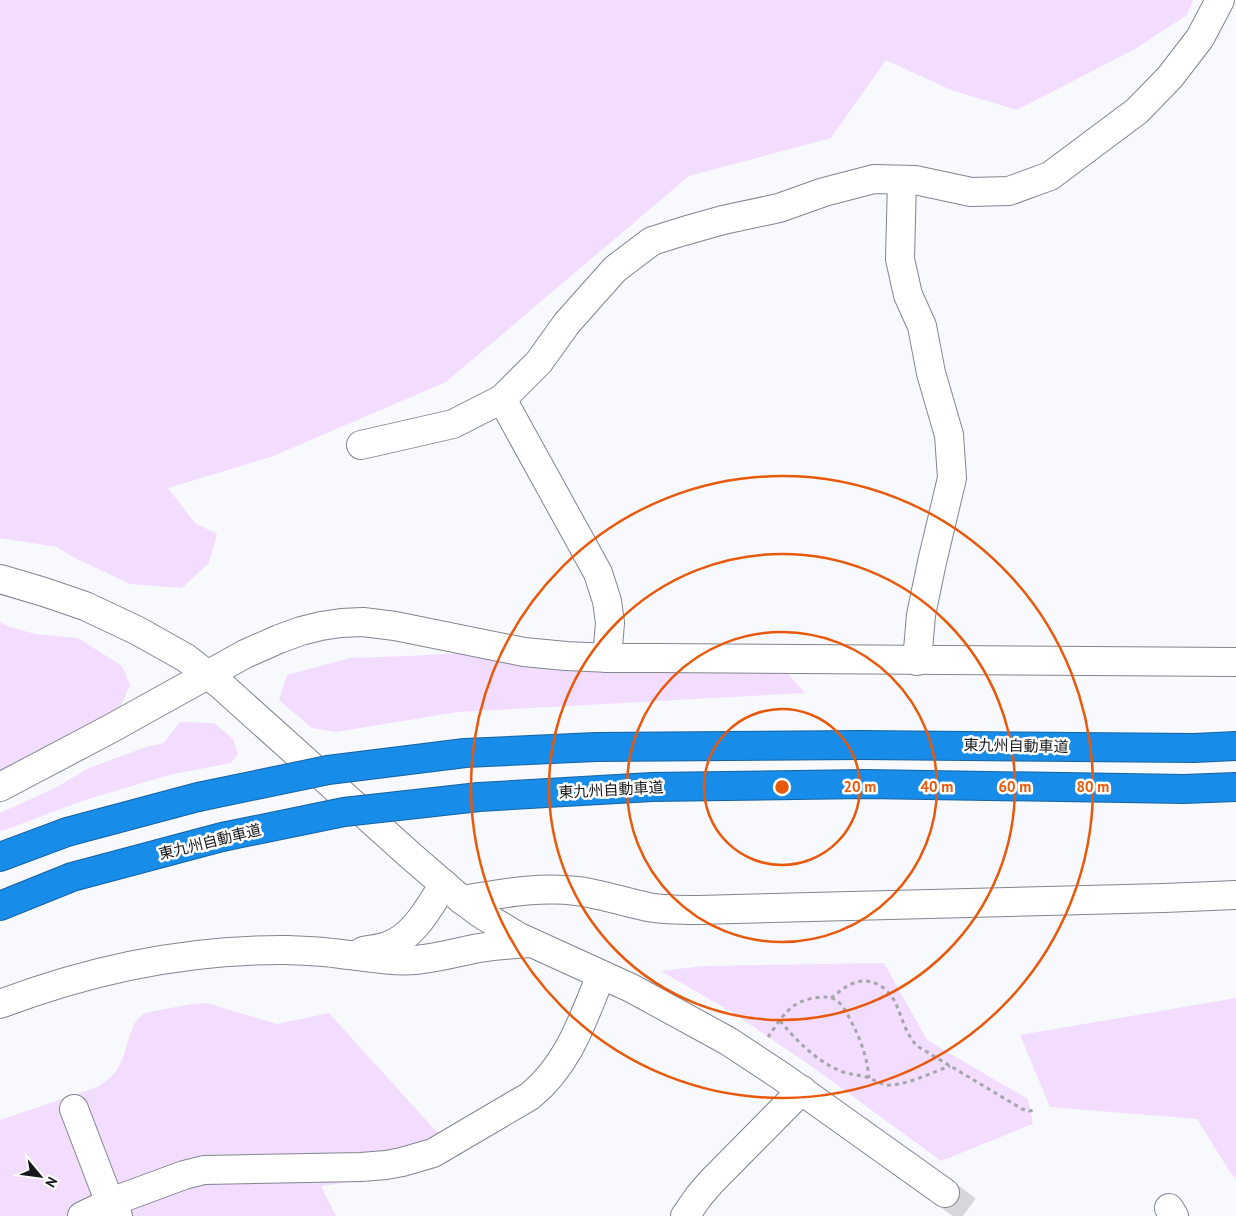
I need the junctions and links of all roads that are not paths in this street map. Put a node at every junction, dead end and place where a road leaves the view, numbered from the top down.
1 (1220, 0) edge
2 (902, 180) junction
3 (502, 399) junction
4 (361, 445) dead end
5 (0, 579) edge
6 (607, 658) junction
7 (917, 660) junction
8 (1236, 662) edge
9 (208, 674) junction
10 (1236, 746) edge
11 (0, 787) edge
12 (1236, 788) edge
13 (0, 857) edge
14 (453, 892) junction
15 (1236, 895) edge
16 (0, 906) edge
17 (532, 943) junction
18 (332, 953) junction
19 (601, 975) junction
20 (0, 1004) edge
21 (802, 1090) junction
22 (74, 1109) dead end
23 (945, 1193) tunnel mouth
24 (115, 1209) edge
25 (82, 1216) edge
26 (685, 1216) edge

1 - 2 street
2 - 3 street
2 - 7 street
3 - 4 street
3 - 6 street
5 - 9 street
6 - 7 street
6 - 9 street
7 - 8 street
9 - 11 street
9 - 14 street
10 - 13 highway, 東九州自動車道, bridge
12 - 16 highway, 東九州自動車道, bridge
14 - 15 street
14 - 17 street
14 - 18 street
17 - 18 street
17 - 19 street
18 - 20 street
19 - 21 street
19 - 24 street
21 - 23 street
21 - 26 street
22 - 24 street
24 - 25 street

